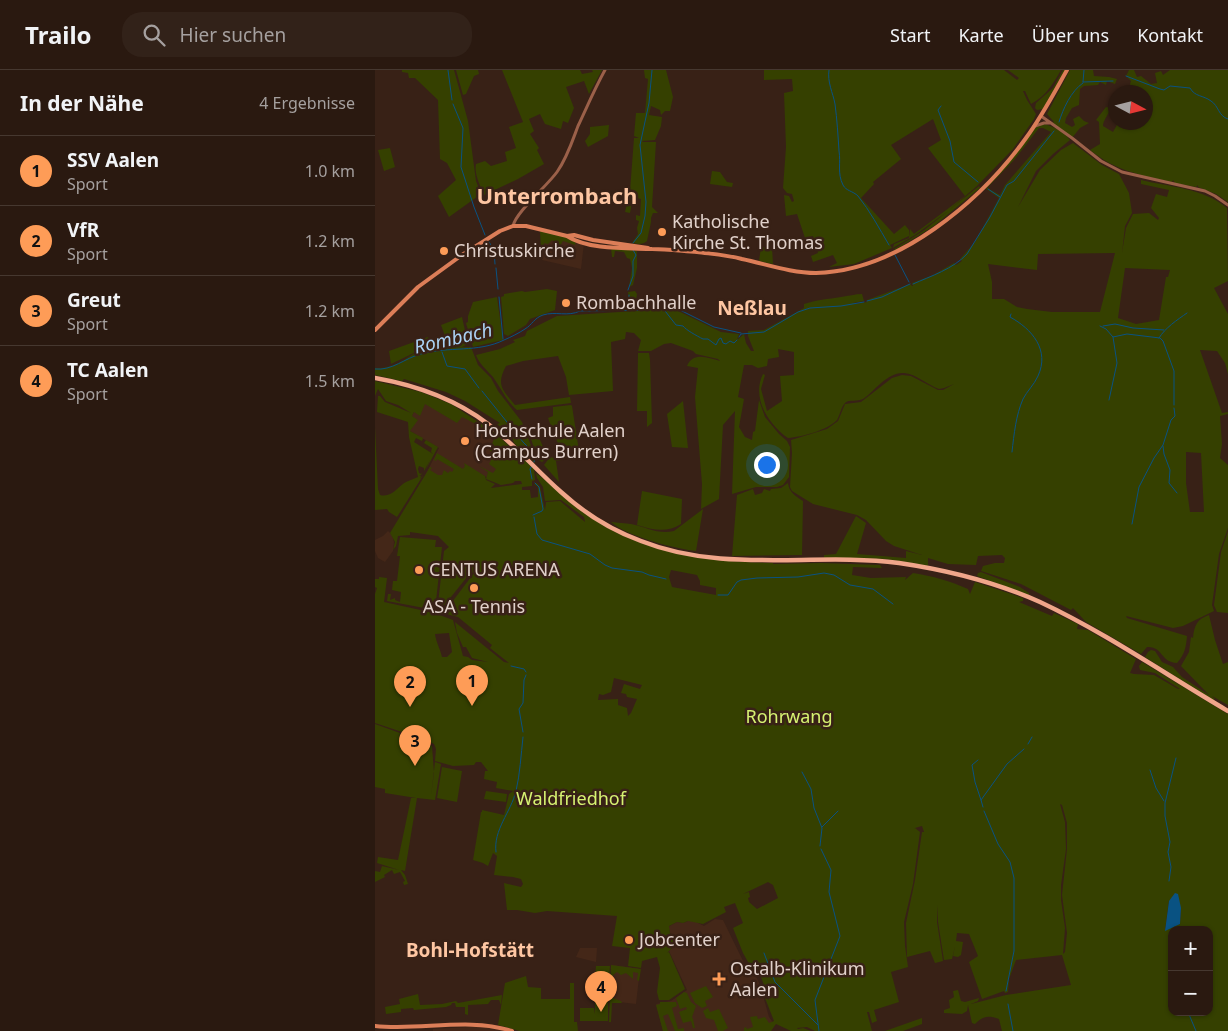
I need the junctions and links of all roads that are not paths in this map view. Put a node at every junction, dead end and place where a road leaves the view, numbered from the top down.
1 (605, 70) edge
2 (1067, 70) edge
3 (1041, 116) junction
4 (1051, 123) junction
5 (1034, 126) junction
6 (1228, 205) edge
7 (513, 226) junction
8 (375, 330) edge
9 (375, 378) edge
10 (1228, 711) edge
11 (375, 1026) edge
12 (512, 1031) edge

1 - 7 street
2 - 3 main road
3 - 4 street
3 - 5 main road
4 - 5 street
4 - 6 street
5 - 7 main road
7 - 8 main road
9 - 10 main road
11 - 12 main road

